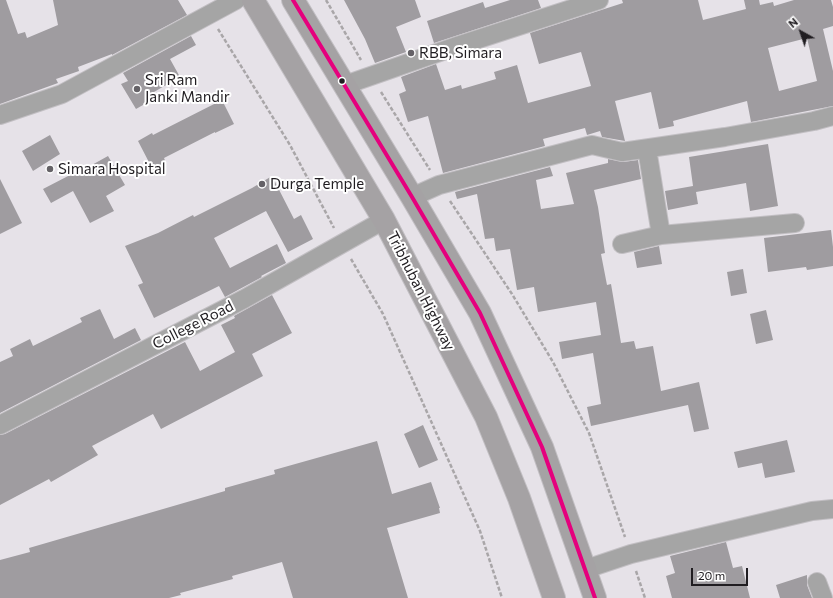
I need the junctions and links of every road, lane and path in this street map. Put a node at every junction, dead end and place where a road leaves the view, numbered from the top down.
1 (236, 0) edge
2 (253, 0) edge
3 (293, 0) edge
4 (326, 0) edge
5 (599, 0) edge
6 (209, 15) junction
7 (371, 76) junction
8 (345, 85) junction
9 (0, 114) edge
10 (833, 116) edge
11 (647, 149) junction
12 (439, 184) junction
13 (412, 197) junction
14 (384, 220) junction
15 (795, 223) dead end
16 (661, 235) junction
17 (343, 244) junction
18 (622, 244) dead end
19 (0, 425) edge
20 (833, 509) edge
21 (631, 554) junction
22 (586, 569) junction
23 (502, 598) edge
24 (554, 598) edge
25 (595, 598) edge
26 (645, 598) edge

1 - 6 street
2 - 14 highway, Tribhuban Highway
3 - 8 highway
4 - 7 path
5 - 7 street
6 - 9 street
6 - 17 path
7 - 8 street
7 - 12 path
8 - 13 highway
10 - 11 street
11 - 12 street
11 - 16 street
12 - 13 street
12 - 21 path
13 - 22 highway
14 - 17 street, College Road
14 - 24 highway, Tribhuban Highway
15 - 16 street
16 - 18 street
17 - 19 street, College Road
17 - 23 path
20 - 21 street
21 - 22 street
21 - 26 path
22 - 25 highway

